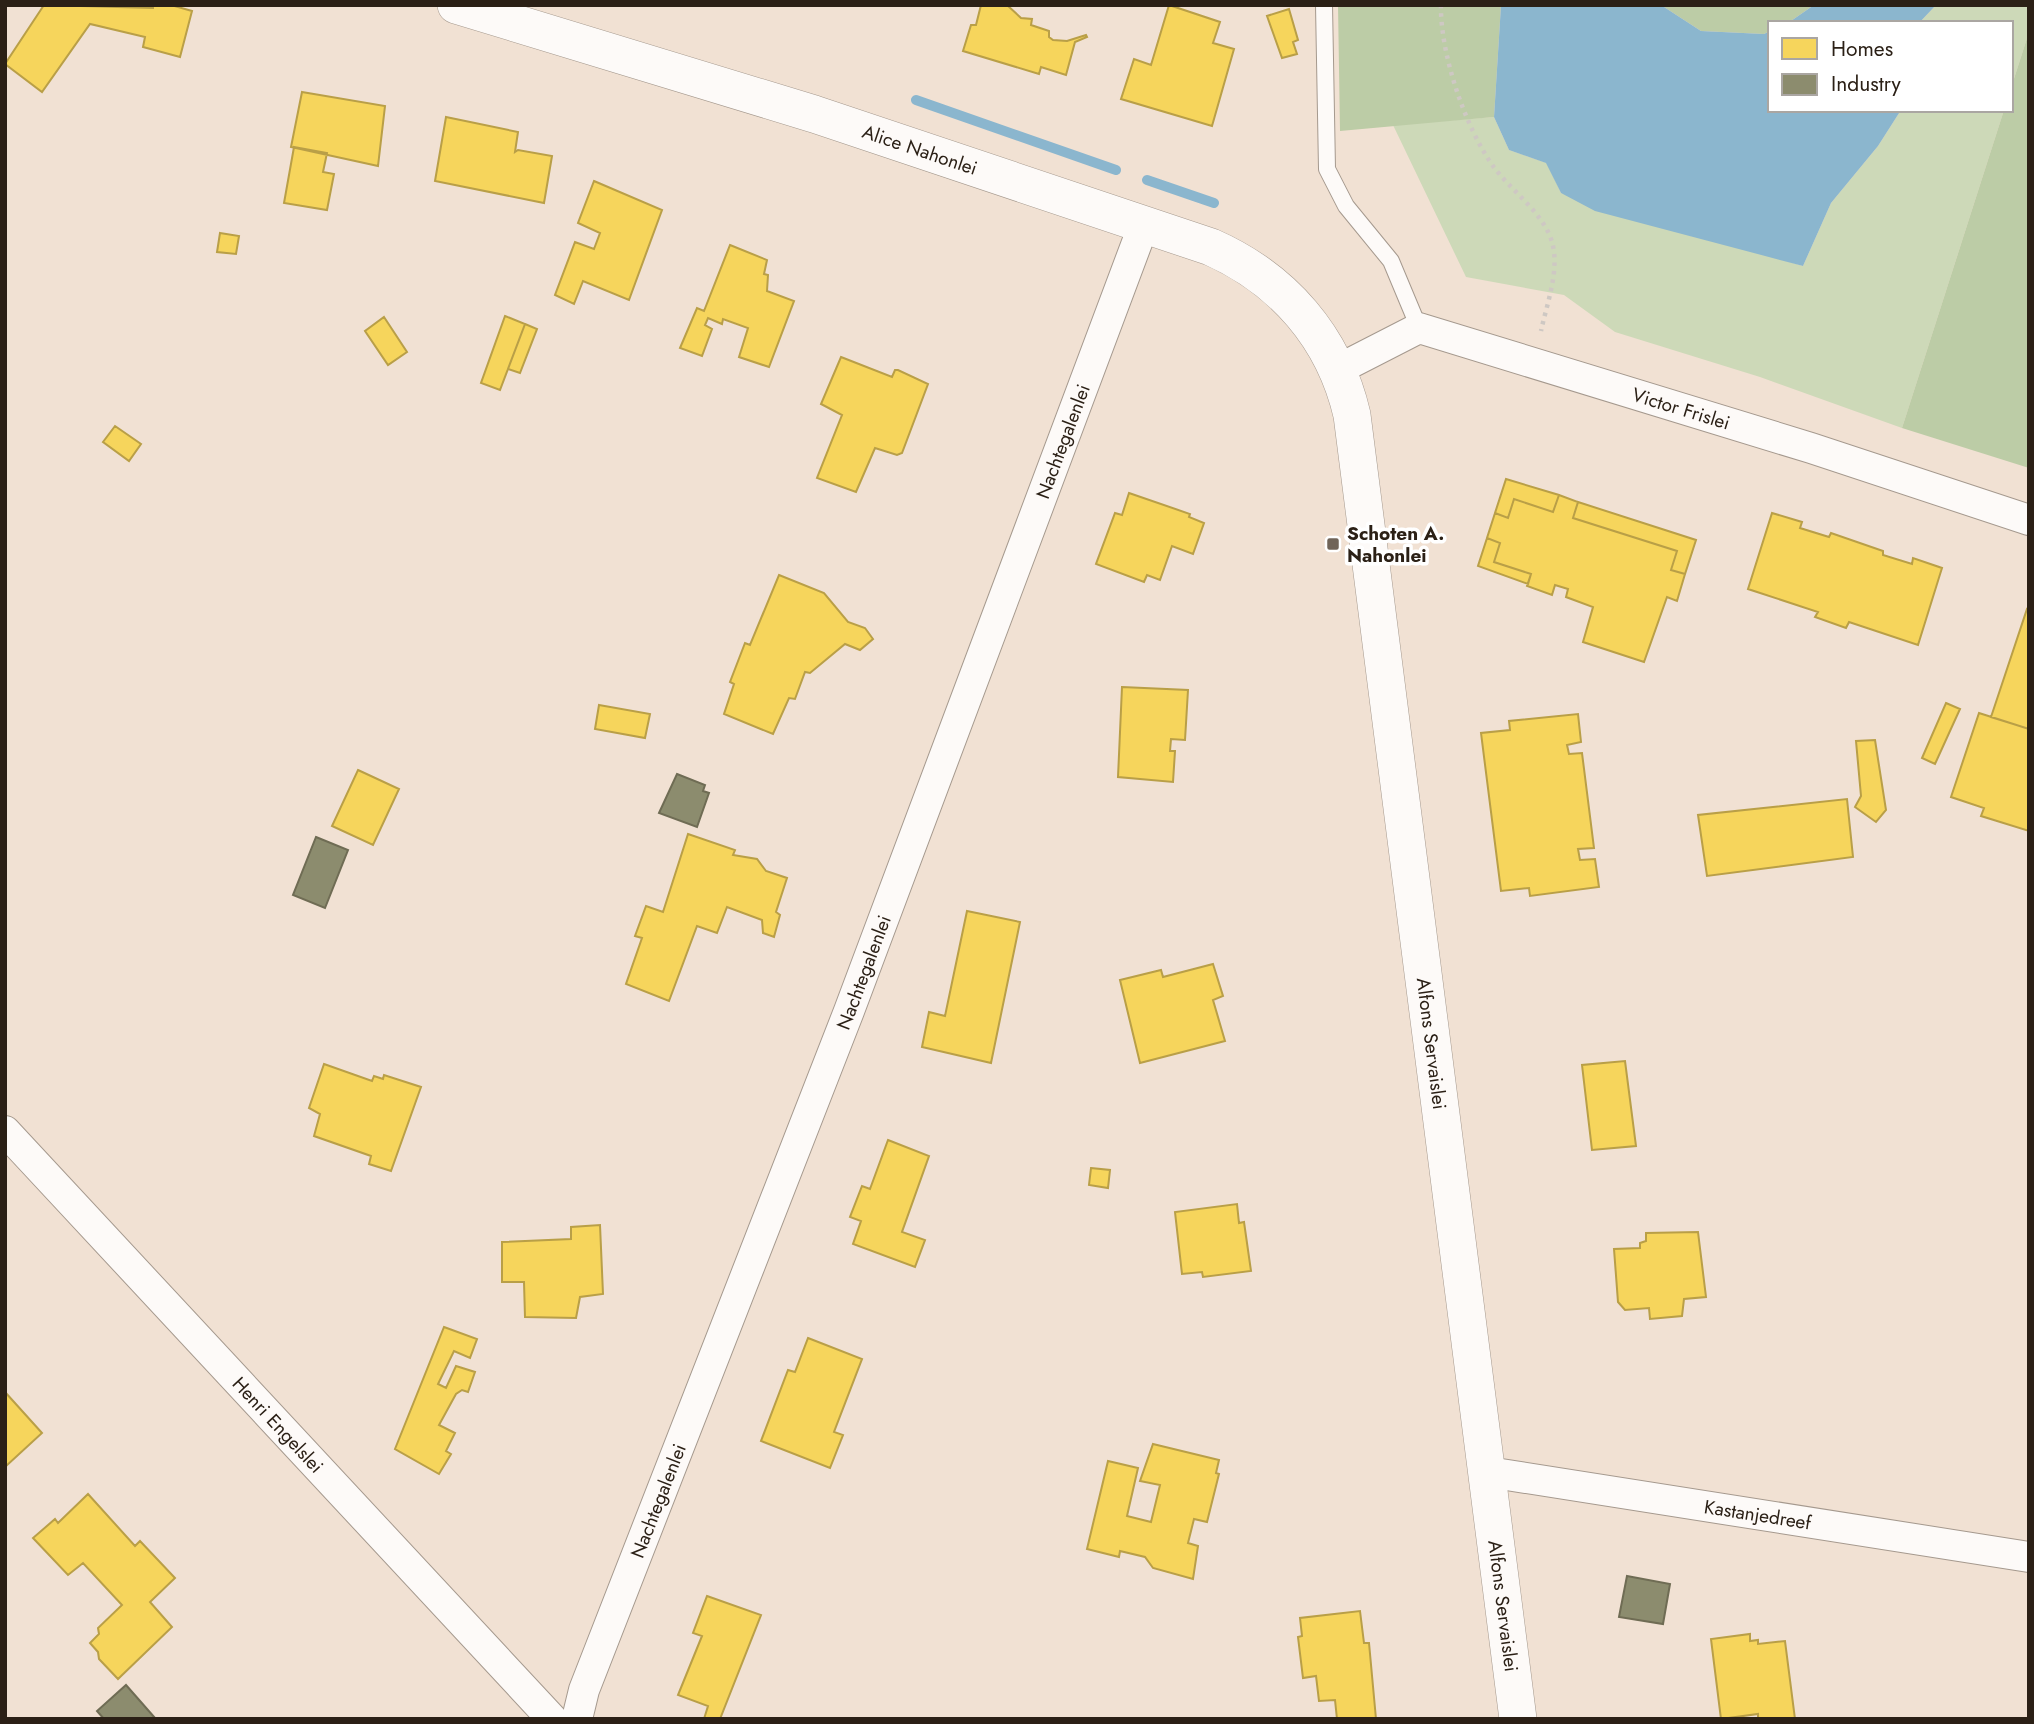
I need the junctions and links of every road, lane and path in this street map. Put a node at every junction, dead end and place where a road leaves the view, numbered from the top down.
1 (456, 5) edge
2 (1324, 5) edge
3 (1441, 5) edge
4 (1144, 224) junction
5 (1419, 328) junction
6 (1533, 362) junction
7 (1339, 369) junction
8 (2029, 520) edge
9 (5, 1131) edge
10 (1488, 1472) junction
11 (2029, 1557) edge
12 (552, 1719) edge
13 (577, 1719) edge
14 (1518, 1719) edge

1 - 4 street, Alice Nahonlei
2 - 5 lane
3 - 6 path
4 - 7 street, Alice Nahonlei
4 - 13 street, Nachtegalenlei
5 - 6 street, Victor Frislei
5 - 7 street
6 - 8 street, Victor Frislei
7 - 10 street, Alfons Servaislei
9 - 12 street, Henri Engelslei
10 - 11 street, Kastanjedreef
10 - 14 street, Alfons Servaislei

